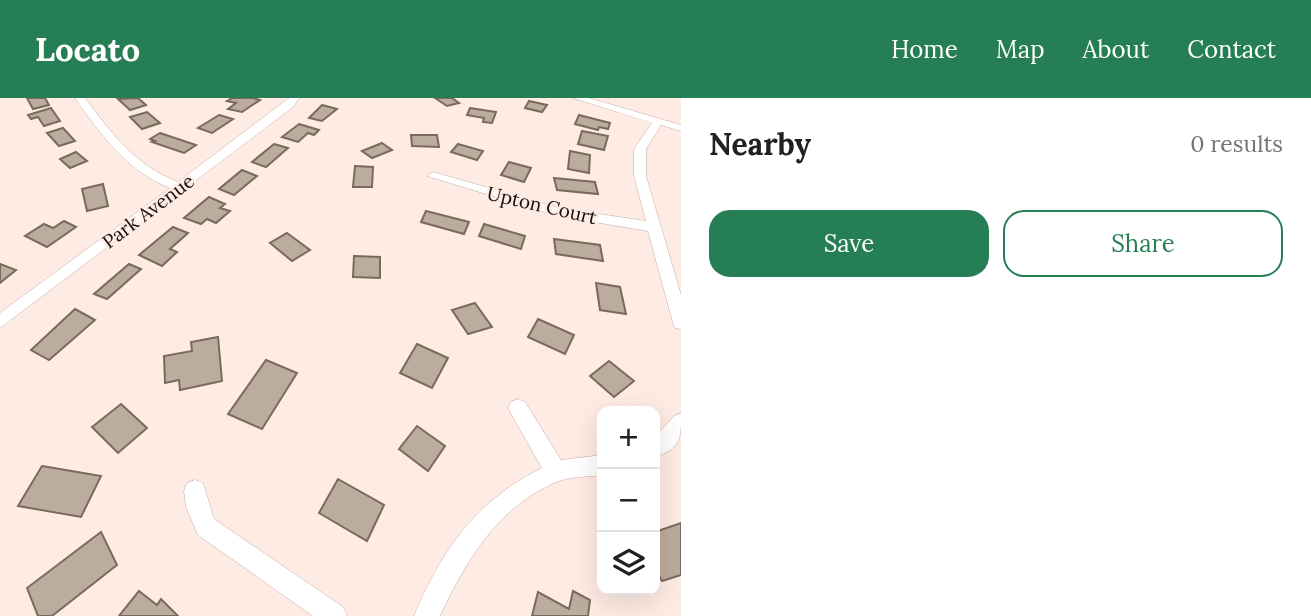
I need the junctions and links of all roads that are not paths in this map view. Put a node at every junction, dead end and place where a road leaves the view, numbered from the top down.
1 (80, 98) edge
2 (294, 98) edge
3 (578, 98) edge
4 (658, 122) junction
5 (681, 128) edge
6 (433, 176) dead end
7 (180, 187) junction
8 (653, 227) junction
9 (0, 322) edge
10 (681, 323) edge
11 (518, 408) dead end
12 (681, 422) edge
13 (660, 445) edge
14 (597, 466) edge
15 (556, 472) junction
16 (195, 491) dead end
17 (334, 616) edge
18 (427, 616) edge

1 - 7 street
2 - 7 street, Park Avenue
3 - 4 street
4 - 5 street
4 - 8 street
6 - 8 street, Upton Court
7 - 9 street, Park Avenue
8 - 10 street
11 - 15 street
12 - 13 street
14 - 15 street
15 - 18 street
16 - 17 street

